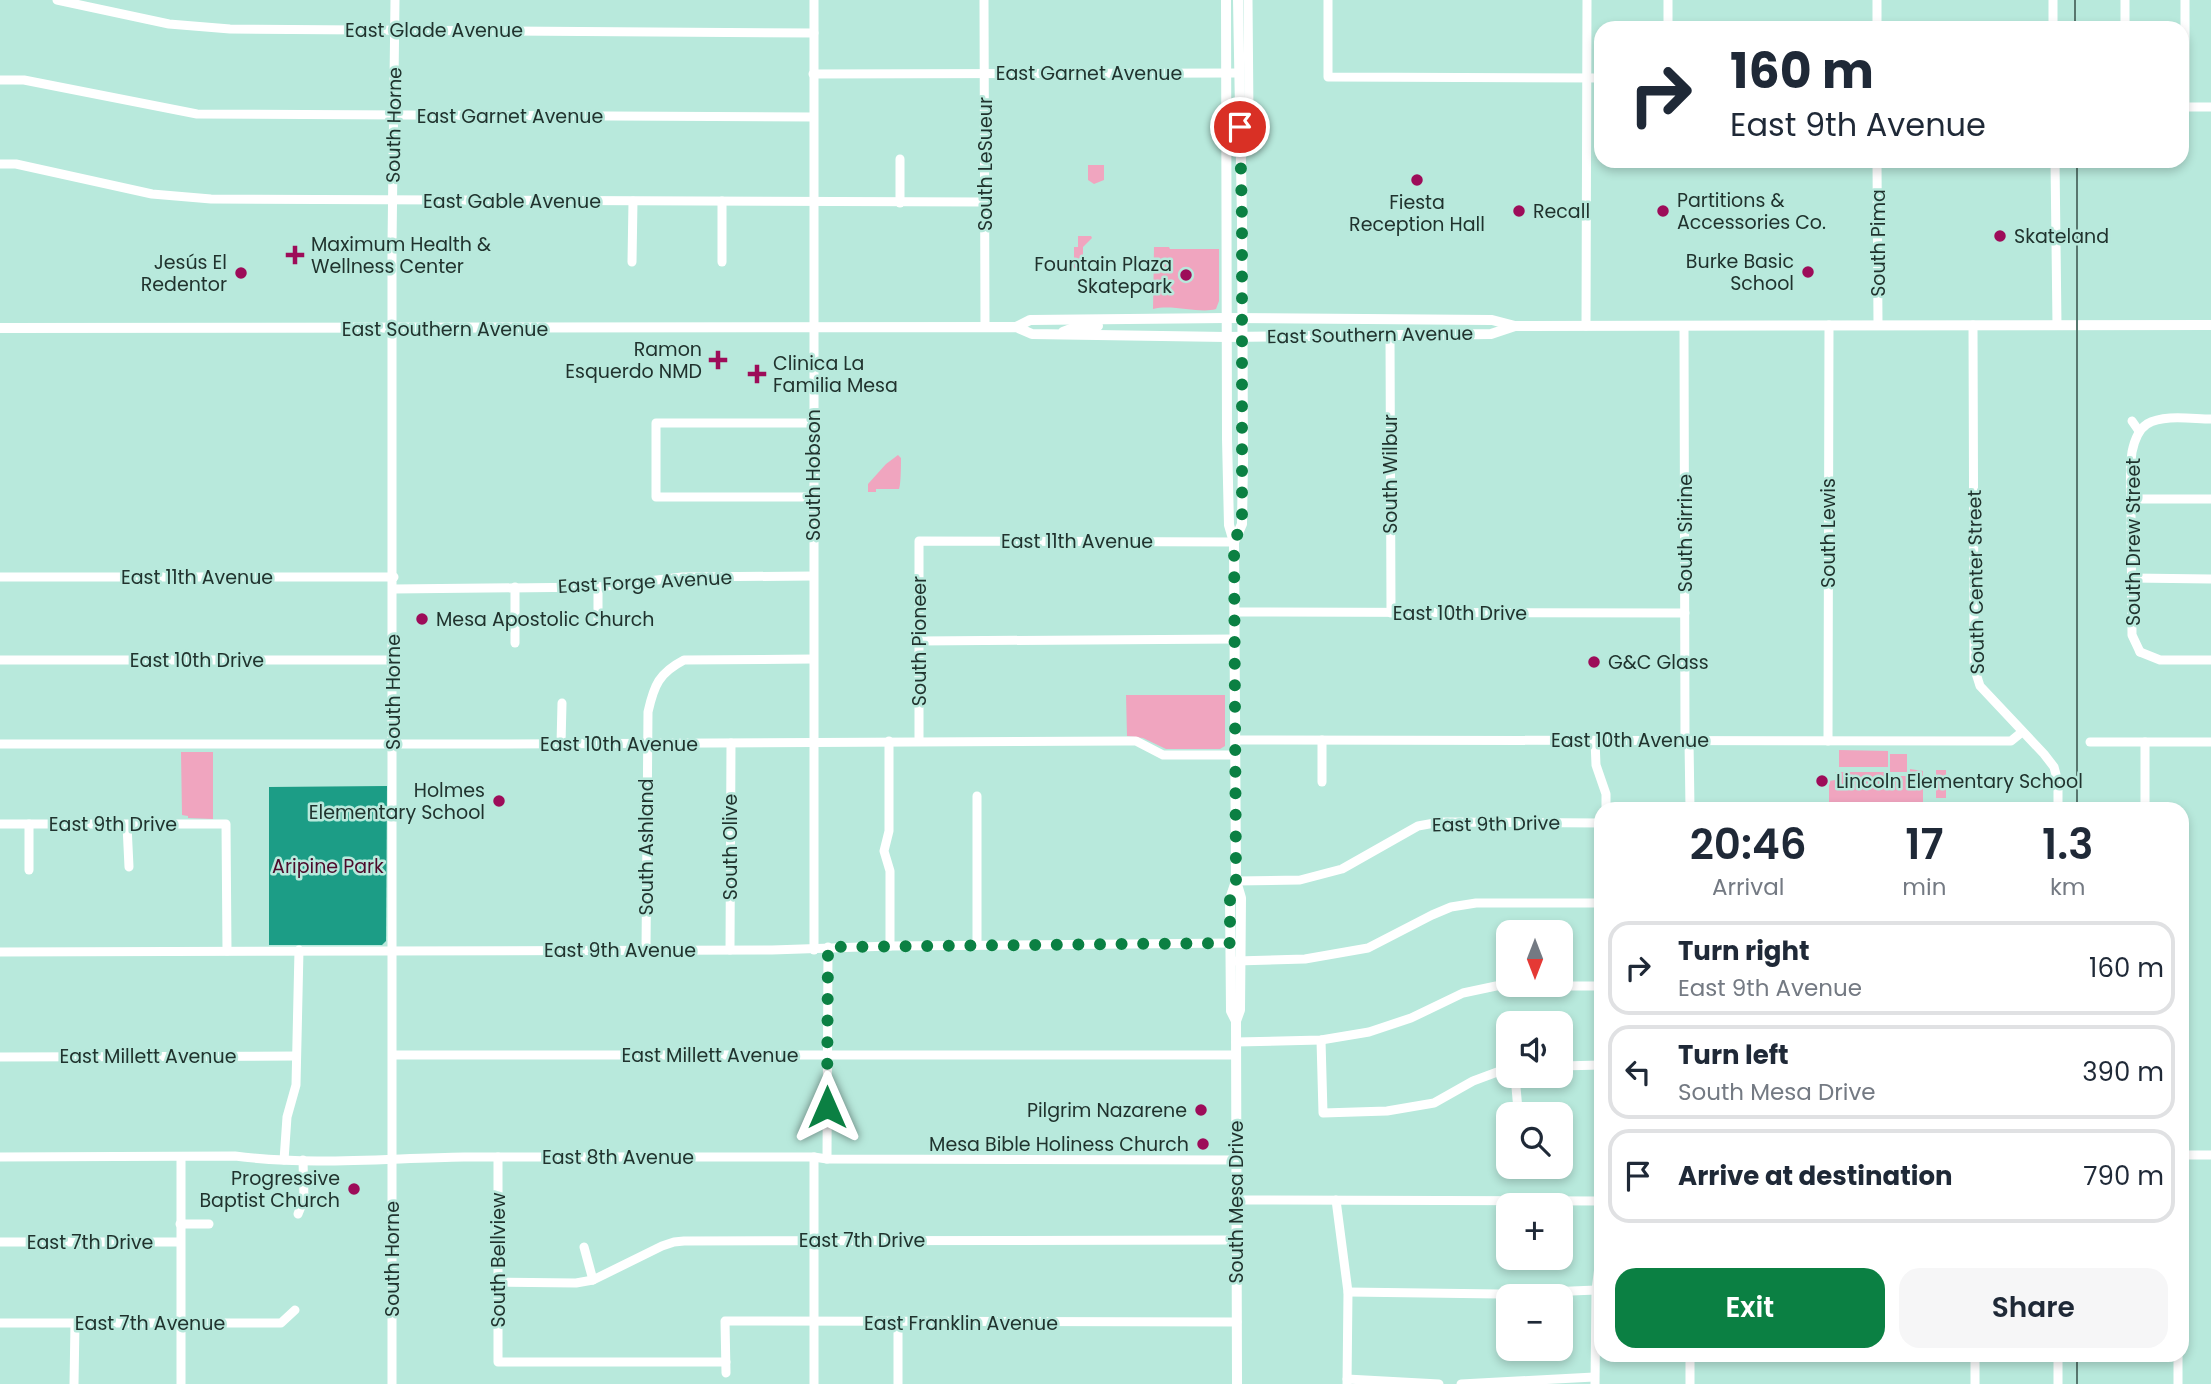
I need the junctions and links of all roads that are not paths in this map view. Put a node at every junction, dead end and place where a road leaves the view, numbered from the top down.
1 (57, 0) edge
2 (395, 0) edge
3 (814, 0) edge
4 (984, 0) edge
5 (1226, 0) edge
6 (1238, 0) edge
7 (1248, 0) edge
8 (1328, 0) edge
9 (1587, 0) edge
10 (1668, 0) edge
11 (1877, 0) edge
12 (2053, 0) edge
13 (2125, 0) edge
14 (2185, 0) edge
15 (1668, 21) edge
16 (1877, 21) edge
17 (2053, 21) edge
18 (2125, 21) edge
19 (2185, 21) edge
20 (395, 30) junction
21 (814, 33) junction
22 (984, 73) junction
23 (1226, 73) junction
24 (1239, 73) junction
25 (813, 74) junction
26 (1587, 78) junction
27 (1594, 78) edge
28 (0, 80) edge
29 (2189, 107) edge
30 (2211, 107) edge
31 (1249, 115) dead end
32 (393, 116) junction
33 (813, 117) junction
34 (900, 159) dead end
35 (0, 164) edge
36 (1877, 168) edge
37 (2055, 168) edge
38 (393, 200) junction
39 (633, 201) junction
40 (722, 201) junction
41 (900, 202) junction
42 (985, 202) junction
43 (813, 203) junction
44 (632, 262) dead end
45 (722, 262) dead end
46 (1226, 318) junction
47 (1242, 318) junction
48 (1127, 319) junction
49 (1455, 319) junction
50 (1878, 324) junction
51 (1829, 325) junction
52 (1973, 325) junction
53 (2057, 325) junction
54 (2211, 325) edge
55 (1515, 326) junction
56 (1586, 326) junction
57 (1684, 326) junction
58 (813, 327) junction
59 (985, 327) junction
60 (1016, 327) junction
61 (0, 328) edge
62 (394, 329) junction
63 (1057, 335) junction
64 (1390, 335) junction
65 (1226, 337) junction
66 (1242, 337) junction
67 (2211, 419) edge
68 (2132, 421) dead end
69 (813, 423) junction
70 (1227, 425) junction
71 (2140, 431) junction
72 (1242, 488) junction
73 (813, 497) junction
74 (2131, 499) junction
75 (2211, 499) edge
76 (919, 541) joint
77 (1234, 542) junction
78 (813, 576) junction
79 (0, 577) edge
80 (394, 577) junction
81 (2132, 578) junction
82 (2211, 579) edge
83 (515, 587) junction
84 (598, 587) junction
85 (394, 589) junction
86 (1235, 612) junction
87 (1391, 613) junction
88 (1685, 613) junction
89 (598, 623) dead end
90 (1235, 639) junction
91 (919, 641) junction
92 (515, 643) dead end
93 (813, 659) junction
94 (0, 660) edge
95 (393, 660) junction
96 (2211, 660) edge
97 (562, 703) dead end
98 (2022, 732) junction
99 (1235, 740) junction
100 (1322, 740) junction
101 (1595, 740) junction
102 (889, 741) junction
103 (919, 741) junction
104 (1687, 741) junction
105 (1828, 741) junction
106 (813, 742) junction
107 (2090, 742) dead end
108 (2145, 742) junction
109 (2211, 742) edge
110 (731, 743) junction
111 (0, 744) edge
112 (393, 744) junction
113 (561, 744) junction
114 (647, 744) junction
115 (1235, 755) junction
116 (1322, 782) dead end
117 (977, 796) dead end
118 (1606, 802) edge
119 (1690, 802) edge
120 (2058, 802) edge
121 (2145, 802) edge
122 (1594, 823) edge
123 (0, 824) edge
124 (29, 824) junction
125 (127, 825) junction
126 (1402, 825) dead end
127 (1404, 835) junction
128 (128, 867) dead end
129 (29, 870) dead end
130 (1236, 881) junction
131 (1594, 903) edge
132 (1235, 943) junction
133 (977, 945) junction
134 (890, 946) junction
135 (828, 947) junction
136 (299, 950) junction
137 (392, 950) junction
138 (646, 950) junction
139 (730, 950) junction
140 (814, 950) junction
141 (0, 951) edge
142 (227, 951) junction
143 (1236, 961) junction
144 (1594, 986) edge
145 (1321, 1040) junction
146 (1236, 1042) junction
147 (393, 1055) junction
148 (828, 1055) junction
149 (1236, 1055) junction
150 (296, 1056) junction
151 (0, 1057) edge
152 (1594, 1065) edge
153 (1573, 1066) edge
154 (1496, 1072) edge
155 (1434, 1103) junction
156 (1439, 1114) dead end
157 (2189, 1155) edge
158 (2211, 1155) edge
159 (0, 1157) edge
160 (181, 1157) junction
161 (498, 1157) junction
162 (814, 1157) junction
163 (393, 1158) junction
164 (827, 1159) junction
165 (284, 1160) junction
166 (303, 1160) junction
167 (1236, 1160) junction
168 (1236, 1200) junction
169 (1336, 1200) junction
170 (1594, 1201) edge
171 (298, 1214) dead end
172 (180, 1224) junction
173 (209, 1224) dead end
174 (814, 1240) junction
175 (1236, 1240) junction
176 (0, 1241) edge
177 (180, 1242) junction
178 (584, 1247) dead end
179 (593, 1280) junction
180 (497, 1282) junction
181 (1594, 1290) edge
182 (1348, 1292) junction
183 (295, 1310) dead end
184 (1237, 1322) junction
185 (0, 1323) edge
186 (75, 1323) junction
187 (180, 1323) junction
188 (814, 1323) junction
189 (898, 1323) junction
190 (640, 1350) dead end
191 (641, 1362) junction
192 (726, 1362) junction
193 (1594, 1362) edge
194 (1690, 1362) edge
195 (1975, 1362) edge
196 (2058, 1362) edge
197 (2178, 1362) edge
198 (726, 1373) dead end
199 (1594, 1381) edge
200 (1347, 1382) edge
201 (74, 1384) edge
202 (181, 1384) edge
203 (392, 1384) edge
204 (814, 1384) edge
205 (898, 1384) edge
206 (1237, 1384) edge
207 (1439, 1384) edge
208 (1461, 1384) edge
209 (1690, 1384) edge
210 (1975, 1384) edge
211 (2058, 1384) edge
212 (2178, 1384) edge

1 - 20 street, East Glade Avenue
2 - 20 street, South Horne
3 - 21 street, South Hobson
4 - 22 street, South LeSueur
5 - 23 main road, South Mesa Drive
6 - 24 main road, South Mesa Drive
7 - 31 street
8 - 26 street
9 - 26 street
10 - 15 street
11 - 16 street
12 - 17 street
13 - 18 street
14 - 19 street
20 - 21 street, East Glade Avenue
20 - 32 street, South Horne
21 - 25 street, South Hobson
22 - 23 street, East Garnet Avenue
22 - 25 street, East Garnet Avenue
22 - 42 street, South LeSueur
23 - 24 street, East Garnet Avenue
23 - 46 main road, South Mesa Drive
24 - 47 main road, South Mesa Drive
25 - 33 street, South Hobson
26 - 27 street
26 - 56 street
28 - 32 street, East Garnet Avenue
29 - 30 street
32 - 33 street, East Garnet Avenue
32 - 38 street, South Horne
33 - 43 street, South Hobson
34 - 41 street
35 - 38 street, East Gable Avenue
36 - 50 street, South Pima
37 - 53 street
38 - 39 street, East Gable Avenue
38 - 62 street, South Horne
39 - 40 street, East Gable Avenue
39 - 44 street
40 - 43 street, East Gable Avenue
40 - 45 street
41 - 42 street, East Gable Avenue
41 - 43 street, East Gable Avenue
42 - 59 street, South LeSueur
43 - 58 street, South Hobson
46 - 47 main road, East Southern Avenue
46 - 48 main road, East Southern Avenue
46 - 65 main road, South Mesa Drive
47 - 49 main road, East Southern Avenue
47 - 66 main road, South Mesa Drive
48 - 60 main road, East Southern Avenue
48 - 63 main road
49 - 55 main road, East Southern Avenue
49 - 64 main road
50 - 51 main road, East Southern Avenue
50 - 52 main road, East Southern Avenue
51 - 57 main road, East Southern Avenue
51 - 105 street, South Lewis
52 - 53 main road, East Southern Avenue
52 - 98 street, South Center Street
53 - 54 main road, East Southern Avenue
55 - 56 main road, East Southern Avenue
55 - 64 main road, East Southern Avenue
56 - 57 main road, East Southern Avenue
57 - 88 street, South Sirrine
58 - 59 main road, East Southern Avenue
58 - 62 main road, East Southern Avenue
58 - 69 street, South Hobson
59 - 60 main road, East Southern Avenue
60 - 63 main road, East Southern Avenue
61 - 62 main road, East Southern Avenue
62 - 80 street, South Horne
63 - 65 main road, East Southern Avenue
64 - 66 main road, East Southern Avenue
64 - 87 street, South Wilbur
65 - 66 main road, East Southern Avenue
65 - 70 main road, South Mesa Drive
66 - 72 main road, South Mesa Drive
67 - 71 street
68 - 71 street
69 - 73 street, South Hobson
69 - 73 street
70 - 72 main road
70 - 77 main road, South Mesa Drive
71 - 74 street, South Drew Street
72 - 77 main road, South Mesa Drive
73 - 78 street, South Hobson
74 - 75 street
74 - 81 street, South Drew Street
76 - 77 street, East 11th Avenue
76 - 91 street, South Pioneer
77 - 86 main road, South Mesa Drive
78 - 84 street, East Forge Avenue
78 - 93 street, South Hobson
79 - 80 street, East 11th Avenue
80 - 85 street, South Horne
81 - 82 street
81 - 96 street, South Drew Street
83 - 84 street, East Forge Avenue
83 - 85 street, East Forge Avenue
83 - 92 street
84 - 89 street
85 - 95 street, South Horne
86 - 87 street, East 10th Drive
86 - 90 main road, South Mesa Drive
87 - 88 street, East 10th Drive
88 - 104 street, South Sirrine
90 - 91 street
90 - 99 main road, South Mesa Drive
91 - 103 street, South Pioneer
93 - 106 street, South Hobson
93 - 114 street
94 - 95 street, East 10th Drive
95 - 112 street, South Horne
97 - 113 street
98 - 105 street, East 10th Avenue
98 - 120 street, South Center Street
99 - 100 street, East 10th Avenue
99 - 115 main road, South Mesa Drive
100 - 101 street, East 10th Avenue
100 - 116 street
101 - 104 street, East 10th Avenue
101 - 118 street
102 - 103 street, East 10th Avenue
102 - 106 street, East 10th Avenue
102 - 134 street
103 - 115 street, East 10th Avenue
104 - 105 street, East 10th Avenue
104 - 119 street, South Sirrine
106 - 110 street, East 10th Avenue
106 - 140 street, South Hobson
107 - 108 street
108 - 109 street
108 - 121 street
110 - 114 street, East 10th Avenue
110 - 139 street, South Olive
111 - 112 street, East 10th Avenue
112 - 113 street, East 10th Avenue
112 - 137 street, South Horne
113 - 114 street, East 10th Avenue
114 - 138 street, South Ashland
115 - 130 main road, South Mesa Drive
117 - 133 street
122 - 127 street, East 9th Drive
123 - 124 street, East 9th Drive
124 - 125 street, East 9th Drive
124 - 129 street
125 - 128 street
125 - 142 street, East 9th Drive
126 - 127 street
127 - 130 street, East 9th Drive
130 - 132 main road, South Mesa Drive
131 - 143 street
132 - 133 street, East 9th Avenue
132 - 143 main road, South Mesa Drive
133 - 134 street, East 9th Avenue
134 - 135 street, East 9th Avenue
135 - 140 street, East 9th Avenue
135 - 148 street
136 - 137 street, East 9th Avenue
136 - 142 street, East 9th Avenue
136 - 150 street
137 - 138 street, East 9th Avenue
137 - 147 street, South Horne
138 - 139 street, East 9th Avenue
139 - 140 street, East 9th Avenue
141 - 142 street, East 9th Avenue
143 - 146 main road, South Mesa Drive
144 - 145 street
145 - 146 street
145 - 155 street
146 - 149 main road, South Mesa Drive
147 - 148 street, East Millett Avenue
147 - 163 street, South Horne
148 - 149 street, East Millett Avenue
148 - 164 street
149 - 167 main road, South Mesa Drive
150 - 151 street, East Millett Avenue
150 - 165 street
152 - 153 street
154 - 155 street
155 - 156 street
157 - 158 street
159 - 160 street, East 8th Avenue
160 - 165 street, East 8th Avenue
160 - 172 street
161 - 162 street, East 8th Avenue
161 - 163 street, East 8th Avenue
161 - 180 street, South Bellview
162 - 164 street, East 8th Avenue
162 - 174 street
163 - 166 street, East 8th Avenue
163 - 203 street, South Horne
164 - 167 street, East 8th Avenue
165 - 166 street, East 8th Avenue
166 - 171 street
167 - 168 main road, South Mesa Drive
168 - 169 street
168 - 175 main road, South Mesa Drive
169 - 170 street
169 - 182 street
172 - 173 street
172 - 177 street
174 - 175 street, East 7th Drive
174 - 179 street, East 7th Drive
174 - 188 street
175 - 184 main road, South Mesa Drive
176 - 177 street, East 7th Drive
177 - 187 street
178 - 179 street
179 - 180 street, East 7th Drive
180 - 191 street, South Bellview
181 - 182 street
182 - 200 street
183 - 187 street, East 7th Avenue
184 - 189 street, East Franklin Avenue
184 - 206 main road, South Mesa Drive
185 - 186 street, East 7th Avenue
186 - 187 street, East 7th Avenue
186 - 201 street
187 - 202 street
188 - 189 street, East Franklin Avenue
188 - 192 street, East Franklin Avenue
188 - 204 street
189 - 205 street
190 - 191 street
191 - 192 street
192 - 198 street, East Franklin Avenue
193 - 199 street
194 - 209 street
195 - 210 street
196 - 211 street
197 - 212 street
199 - 208 street
200 - 207 street

